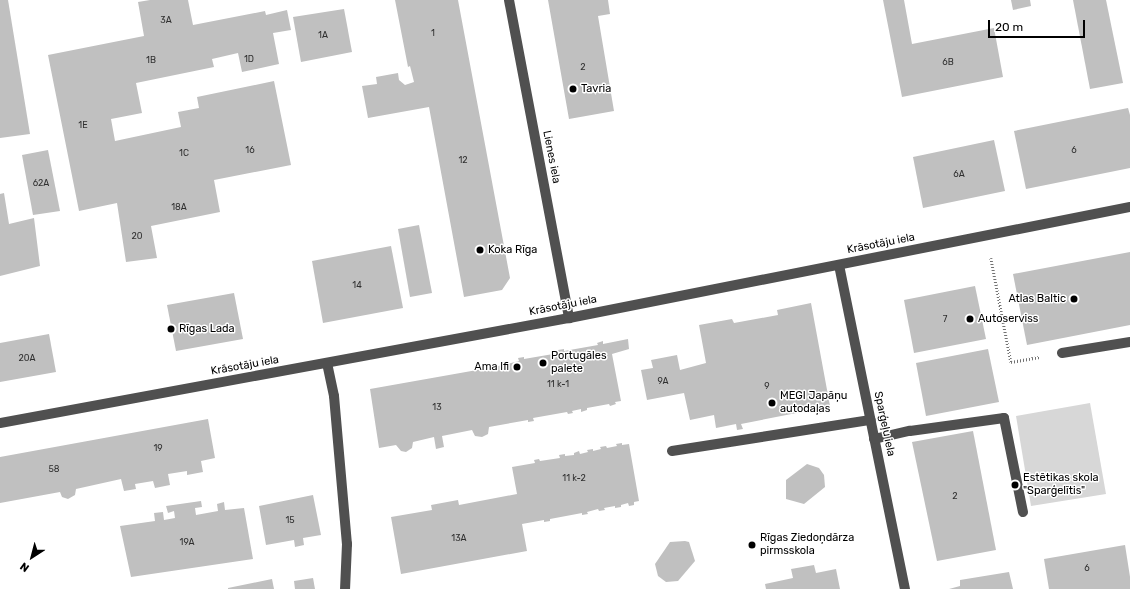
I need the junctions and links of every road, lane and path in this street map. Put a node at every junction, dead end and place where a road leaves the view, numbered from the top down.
1 (509, 0) edge
2 (1130, 207) edge
3 (991, 258) dead end
4 (838, 265) junction
5 (569, 318) junction
6 (1130, 342) edge
7 (1062, 353) joint
8 (327, 363) junction
9 (871, 420) junction
10 (0, 423) edge
11 (874, 439) junction
12 (672, 451) dead end
13 (1023, 512) dead end
14 (345, 589) edge
15 (905, 589) edge

1 - 5 street, Lienes iela
2 - 4 street, Krāsotāju iela
3 - 7 path
4 - 5 street, Krāsotāju iela
4 - 9 street, Sparģeļu iela
5 - 8 street, Krāsotāju iela
6 - 7 street
8 - 10 street, Krāsotāju iela
8 - 14 street
9 - 11 street, Sparģeļu iela
9 - 12 street
11 - 13 street
11 - 15 street, Sparģeļu iela

